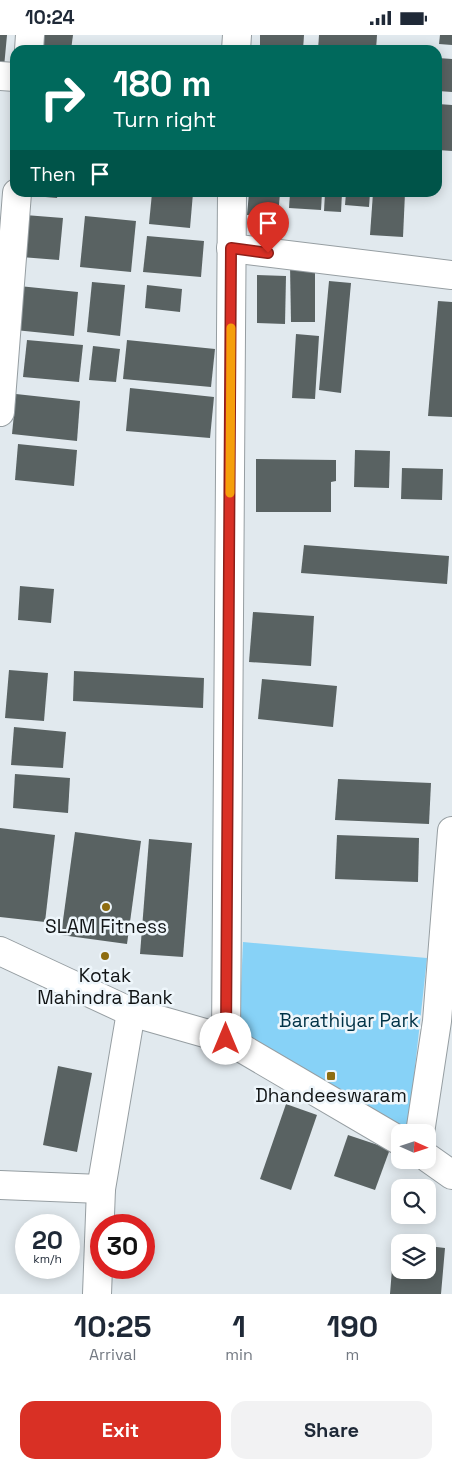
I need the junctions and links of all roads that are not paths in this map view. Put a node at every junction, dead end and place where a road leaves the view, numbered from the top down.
1 (17, 197) edge
2 (232, 197) edge
3 (231, 248) junction
4 (452, 275) edge
5 (0, 411) edge
6 (452, 831) edge
7 (0, 951) edge
8 (131, 1012) junction
9 (445, 1023) edge
10 (226, 1039) junction
11 (422, 1124) edge
12 (391, 1136) edge
13 (436, 1164) edge
14 (452, 1175) edge
15 (0, 1185) edge
16 (101, 1189) junction
17 (97, 1294) edge

1 - 5 street
2 - 3 street
3 - 4 street
3 - 10 street
6 - 9 street
7 - 8 street
8 - 10 street
8 - 16 street
9 - 11 street
10 - 12 street
13 - 14 street
15 - 16 street
16 - 17 street

